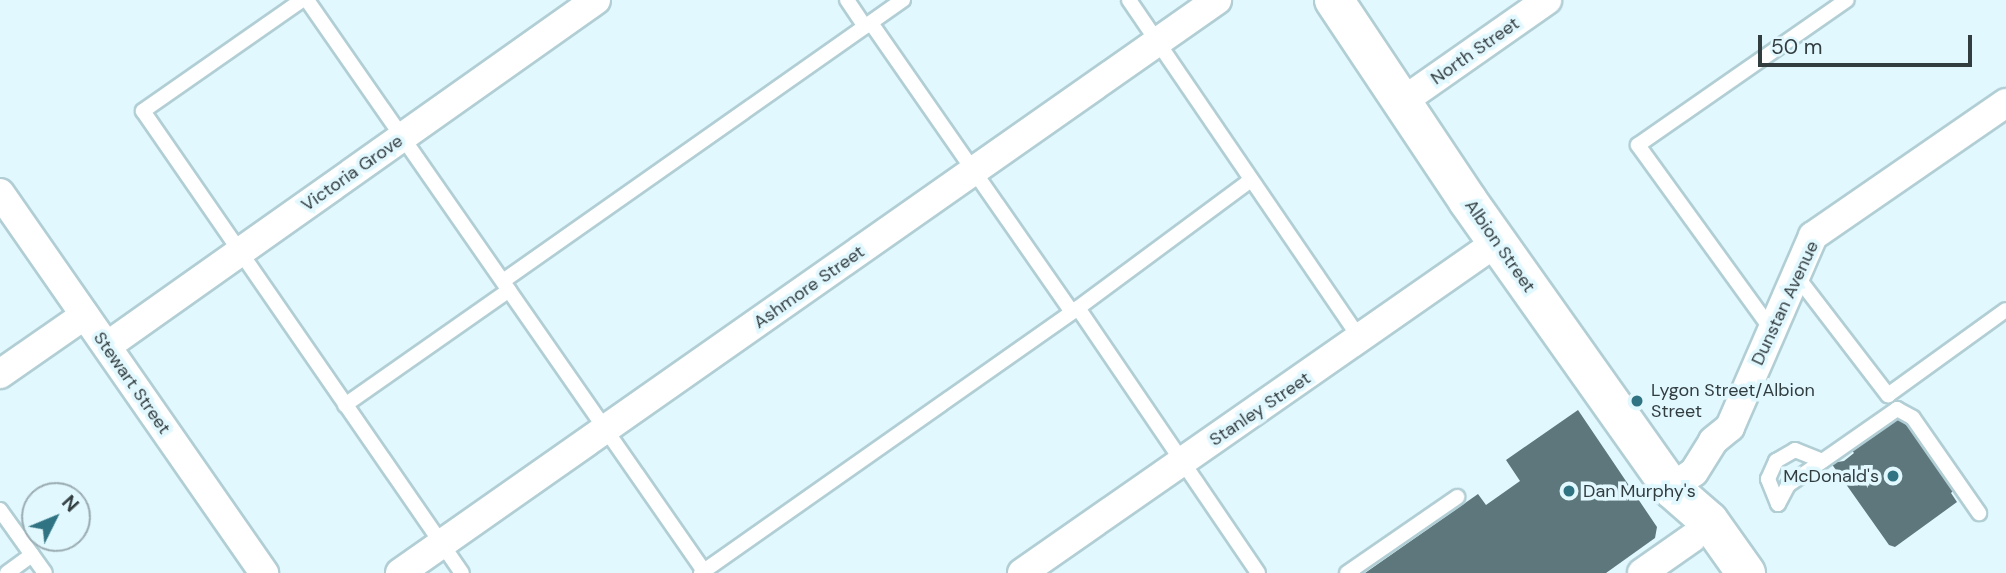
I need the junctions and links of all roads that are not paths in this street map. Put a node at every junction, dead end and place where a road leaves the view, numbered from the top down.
1 (302, 0) edge
2 (307, 0) edge
3 (596, 0) edge
4 (847, 0) edge
5 (903, 0) edge
6 (1129, 0) edge
7 (1217, 0) edge
8 (1334, 0) edge
9 (1547, 0) edge
10 (1847, 0) edge
11 (868, 25) junction
12 (1157, 43) junction
13 (1403, 101) junction
14 (2006, 103) edge
15 (402, 138) junction
16 (975, 170) junction
17 (1251, 180) junction
18 (0, 193) edge
19 (1497, 242) junction
20 (239, 253) junction
21 (1795, 274) junction
22 (506, 286) junction
23 (1075, 310) junction
24 (2006, 310) edge
25 (85, 316) junction
26 (1771, 329) junction
27 (1361, 341) junction
28 (107, 346) junction
29 (0, 374) edge
30 (345, 405) junction
31 (604, 431) junction
32 (1822, 461) junction
33 (1181, 462) junction
34 (1671, 488) junction
35 (1457, 497) dead end
36 (0, 510) edge
37 (1979, 513) dead end
38 (442, 544) junction
39 (1715, 554) edge
40 (32, 555) junction
41 (703, 572) edge
42 (7, 573) edge
43 (45, 573) edge
44 (264, 573) edge
45 (400, 573) edge
46 (462, 573) edge
47 (1022, 573) edge
48 (1258, 573) edge
49 (1347, 573) edge
50 (1642, 573) edge

1 - 20 lane
2 - 15 lane
3 - 15 street, Victoria Grove
4 - 11 lane
5 - 11 lane
6 - 12 lane
7 - 12 street, Ashmore Street
8 - 13 street, Albion Street
9 - 13 street, North Street
10 - 26 lane
11 - 16 lane
11 - 22 lane
12 - 16 street, Ashmore Street
12 - 17 lane
13 - 19 street, Albion Street
14 - 21 street, Dunstan Avenue
15 - 20 street, Victoria Grove
15 - 22 lane
16 - 23 lane
16 - 31 street, Ashmore Street
17 - 23 lane
17 - 27 lane
18 - 25 street, Stewart Street
19 - 27 street, Stanley Street
19 - 34 street, Albion Street
20 - 28 street, Victoria Grove
20 - 30 lane
21 - 24 lane
21 - 26 street, Dunstan Avenue
22 - 30 lane
22 - 31 lane
23 - 33 lane
23 - 41 lane
25 - 28 street, Stewart Street
25 - 29 street
26 - 34 street, Dunstan Avenue
27 - 33 street, Stanley Street
28 - 44 street, Stewart Street
30 - 38 lane
31 - 38 street, Ashmore Street
31 - 41 lane
32 - 32 lane
32 - 37 lane
33 - 47 street, Stanley Street
33 - 48 lane
34 - 39 street, Albion Street
35 - 49 lane
36 - 40 lane
38 - 45 street, Ashmore Street
38 - 46 lane
39 - 50 street
40 - 42 lane
40 - 43 lane

